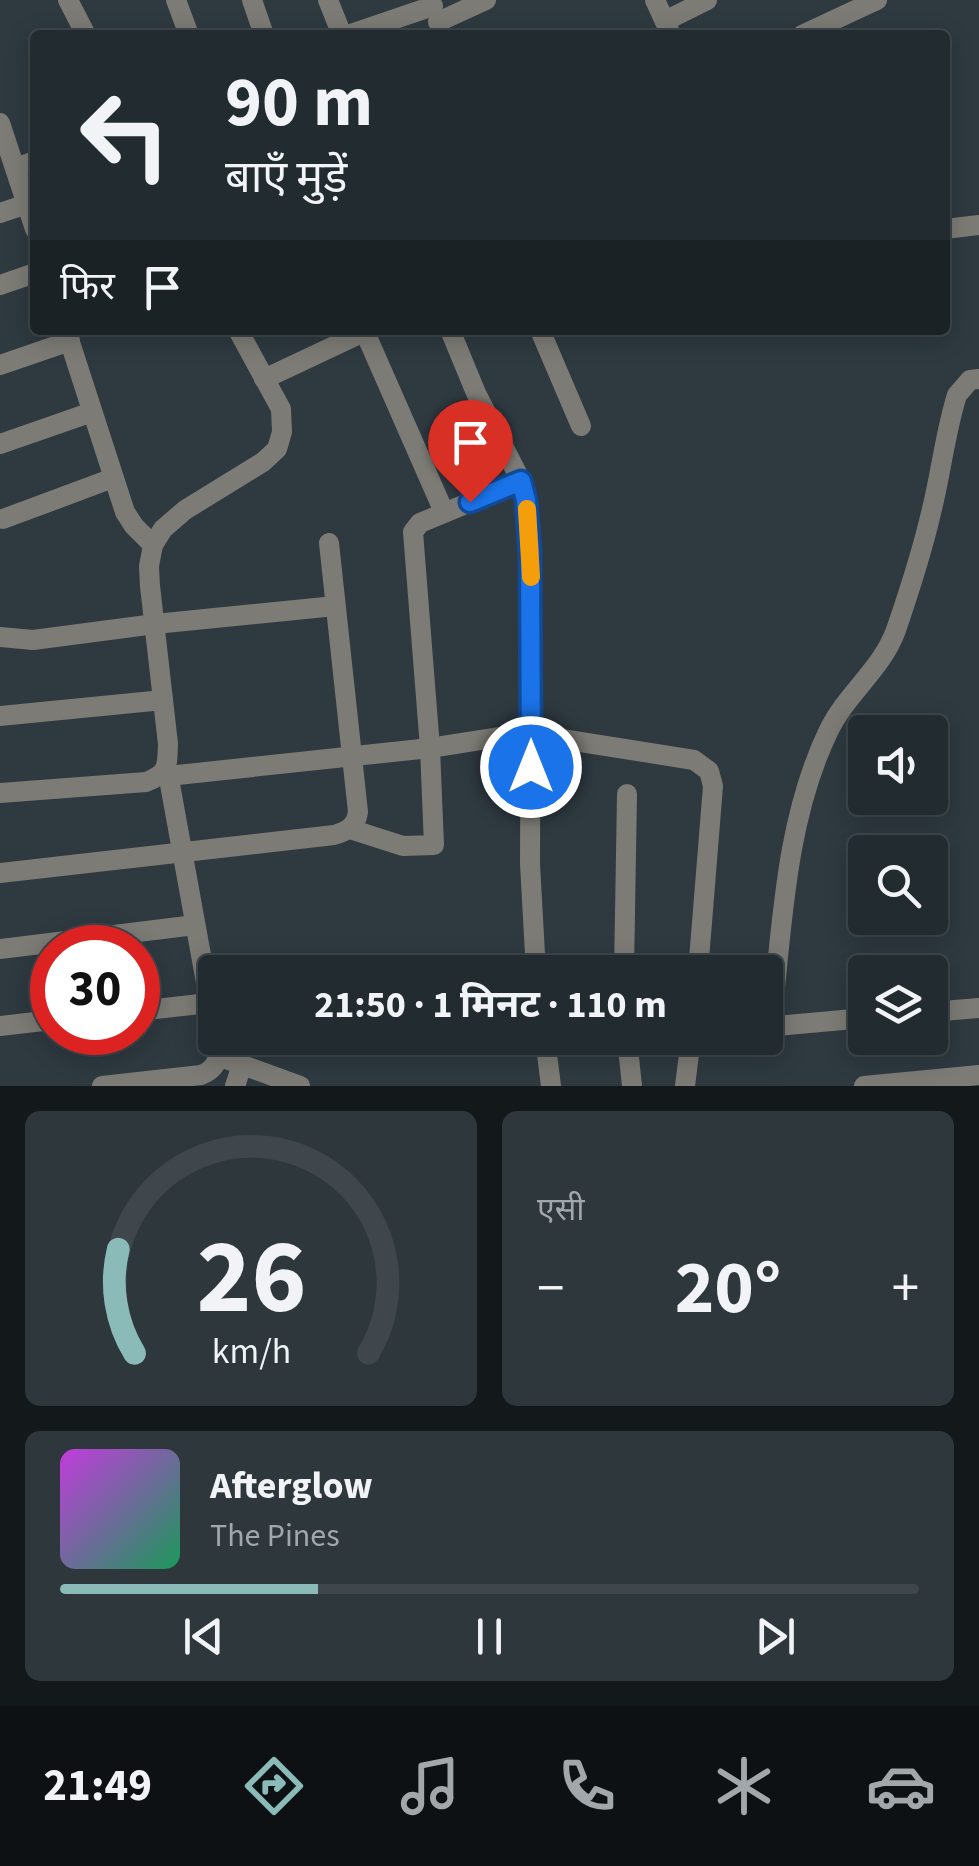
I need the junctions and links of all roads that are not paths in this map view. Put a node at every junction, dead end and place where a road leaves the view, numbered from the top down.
1 (68, 0) edge
2 (176, 0) edge
3 (252, 0) edge
4 (328, 0) edge
5 (486, 0) edge
6 (656, 0) edge
7 (707, 0) edge
8 (877, 0) edge
9 (436, 16) edge
10 (668, 28) edge
11 (83, 30) edge
12 (186, 30) edge
13 (262, 30) edge
14 (343, 30) edge
15 (369, 30) edge
16 (813, 30) edge
17 (0, 123) edge
18 (26, 165) edge
19 (28, 204) junction
20 (30, 211) edge
21 (0, 212) edge
22 (979, 225) edge
23 (950, 228) edge
24 (30, 274) edge
25 (0, 284) edge
26 (241, 335) edge
27 (357, 335) edge
28 (367, 335) edge
29 (452, 335) edge
30 (542, 335) edge
31 (68, 336) edge
32 (0, 366) edge
33 (979, 378) edge
34 (264, 379) junction
35 (92, 412) junction
36 (581, 426) dead end
37 (0, 444) edge
38 (427, 473) junction
39 (114, 478) junction
40 (521, 481) junction
41 (444, 512) junction
42 (3, 519) dead end
43 (420, 523) junction
44 (329, 543) dead end
45 (153, 544) junction
46 (335, 606) junction
47 (154, 624) junction
48 (0, 636) edge
49 (162, 700) junction
50 (0, 716) edge
51 (532, 735) junction
52 (430, 748) junction
53 (350, 756) junction
54 (168, 772) junction
55 (0, 793) edge
56 (626, 794) dead end
57 (350, 829) junction
58 (182, 852) junction
59 (0, 873) edge
60 (195, 925) junction
61 (0, 948) edge
62 (200, 955) edge
63 (535, 955) edge
64 (624, 955) edge
65 (699, 955) edge
66 (778, 955) edge
67 (198, 1005) edge
68 (979, 1008) edge
69 (160, 1009) edge
70 (948, 1011) edge
71 (848, 1020) edge
72 (30, 1023) edge
73 (0, 1026) edge
74 (783, 1026) edge
75 (217, 1055) edge
76 (225, 1055) edge
77 (547, 1055) edge
78 (629, 1055) edge
79 (688, 1055) edge
80 (979, 1075) edge
81 (239, 1076) edge
82 (102, 1086) edge
83 (300, 1086) edge
84 (551, 1086) edge
85 (632, 1086) edge
86 (685, 1086) edge
87 (864, 1086) edge

1 - 11 street
2 - 12 street
3 - 13 street
4 - 14 street
5 - 9 street
6 - 10 street
7 - 10 street
8 - 16 street
9 - 15 street
17 - 18 street
18 - 19 street
19 - 20 street
19 - 21 street
22 - 23 street
24 - 25 street
26 - 34 street
27 - 34 street
28 - 38 street
29 - 40 street
30 - 36 street
31 - 32 street
31 - 35 street
33 - 66 street
34 - 45 street
35 - 37 street
35 - 39 street
38 - 41 street
38 - 43 street
39 - 42 street
39 - 45 street
40 - 41 street
40 - 51 street
41 - 43 street
43 - 52 street
44 - 46 street
45 - 47 street
46 - 47 street
46 - 53 street
47 - 48 street
47 - 49 street
49 - 50 street
49 - 54 street
51 - 52 street
51 - 63 street
51 - 65 street
52 - 53 street
52 - 57 street
53 - 54 street
53 - 57 street
54 - 55 street
54 - 58 street
56 - 64 street
57 - 58 street
58 - 59 street
58 - 60 street
60 - 61 street
60 - 62 street
67 - 69 street
68 - 70 street
71 - 74 street
72 - 73 street
75 - 82 street
76 - 81 street
77 - 84 street
78 - 85 street
79 - 86 street
80 - 87 street
81 - 83 street

